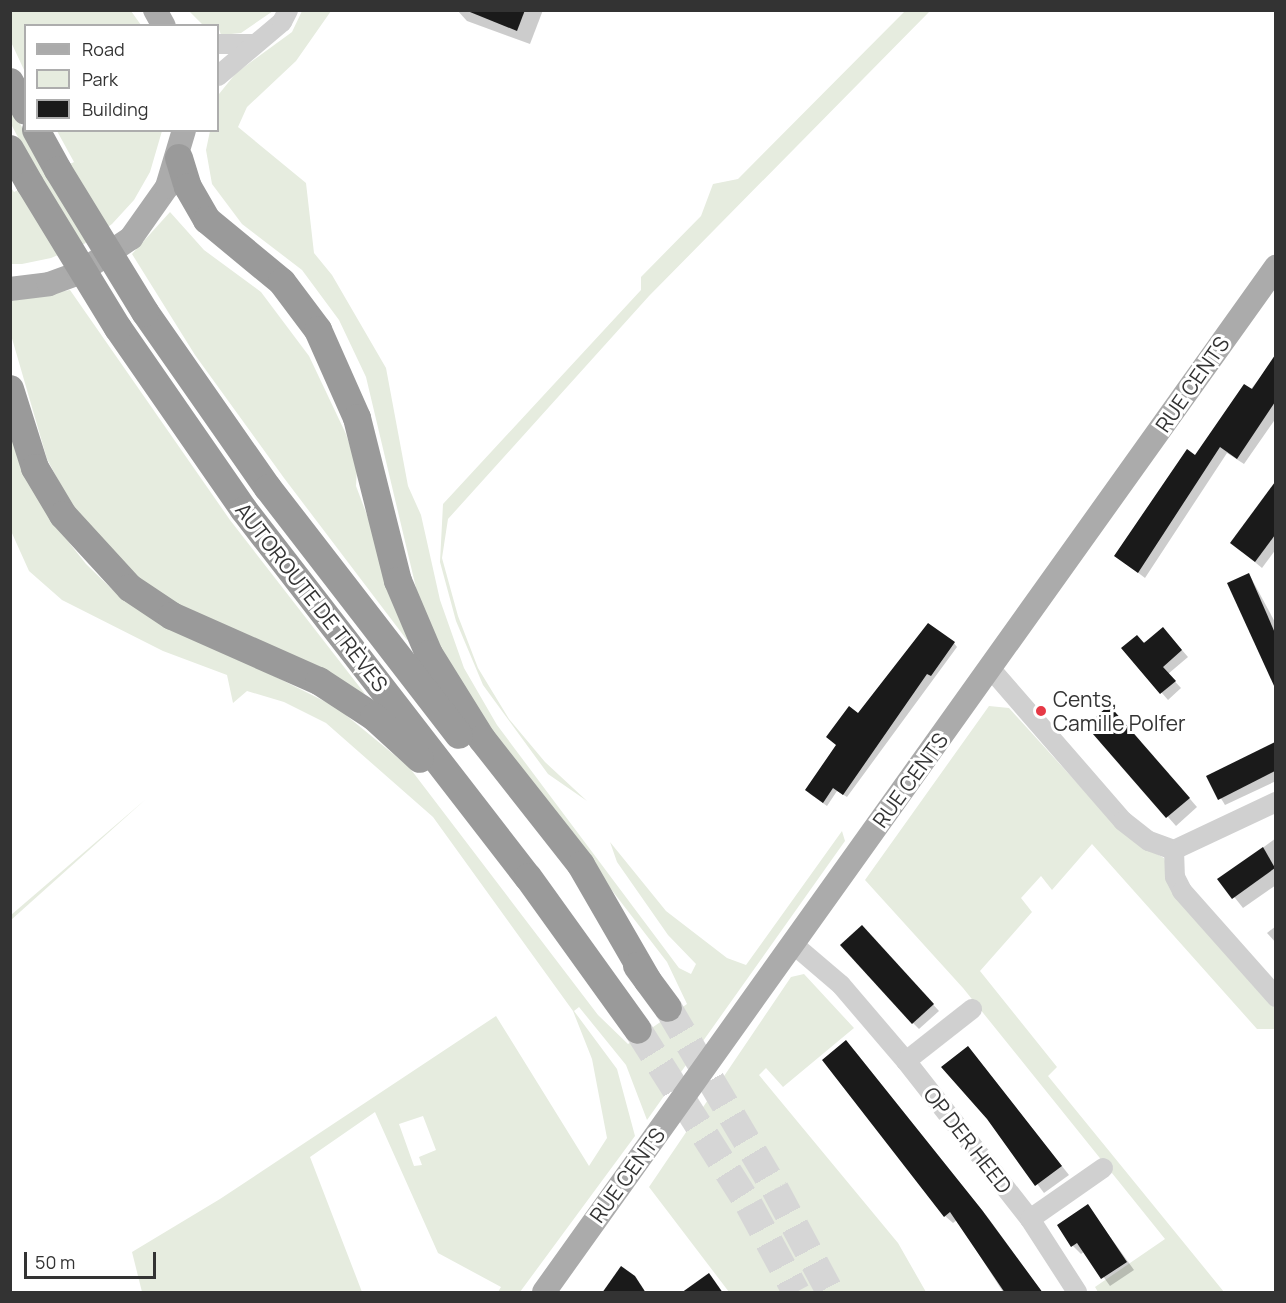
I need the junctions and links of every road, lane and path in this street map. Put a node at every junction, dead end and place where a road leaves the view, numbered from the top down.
1 (155, 10) edge
2 (288, 10) edge
3 (163, 24) edge
4 (219, 44) edge
5 (254, 44) junction
6 (219, 75) edge
7 (10, 82) edge
8 (24, 107) edge
9 (37, 132) edge
10 (181, 144) edge
11 (10, 149) edge
12 (1275, 267) edge
13 (10, 289) edge
14 (10, 388) edge
15 (990, 668) junction
16 (1275, 801) edge
17 (1174, 850) junction
18 (528, 878) junction
19 (793, 944) junction
20 (648, 981) junction
21 (1275, 997) edge
22 (668, 1008) tunnel mouth
23 (972, 1009) dead end
24 (638, 1030) tunnel mouth
25 (906, 1062) junction
26 (1103, 1168) dead end
27 (1030, 1219) junction
28 (544, 1293) edge
29 (1077, 1293) edge

1 - 3 main road
2 - 5 street
4 - 5 street
5 - 6 street
7 - 8 highway
9 - 20 highway, AUTOROUTE DE TRÈVES, bridge
10 - 13 main road
10 - 20 highway
11 - 18 highway, AUTOROUTE DE TRÈVES, bridge
12 - 15 main road, RUE CENTS
14 - 18 highway
15 - 17 street
15 - 19 main road, RUE CENTS
16 - 17 street
17 - 21 street
18 - 24 highway, AUTOROUTE DE TRÈVES
19 - 25 street, OP DER HEED
19 - 28 main road, RUE CENTS
20 - 22 highway, AUTOROUTE DE TRÈVES
23 - 25 street
25 - 27 street, OP DER HEED
26 - 27 street
27 - 29 street, OP DER HEED

